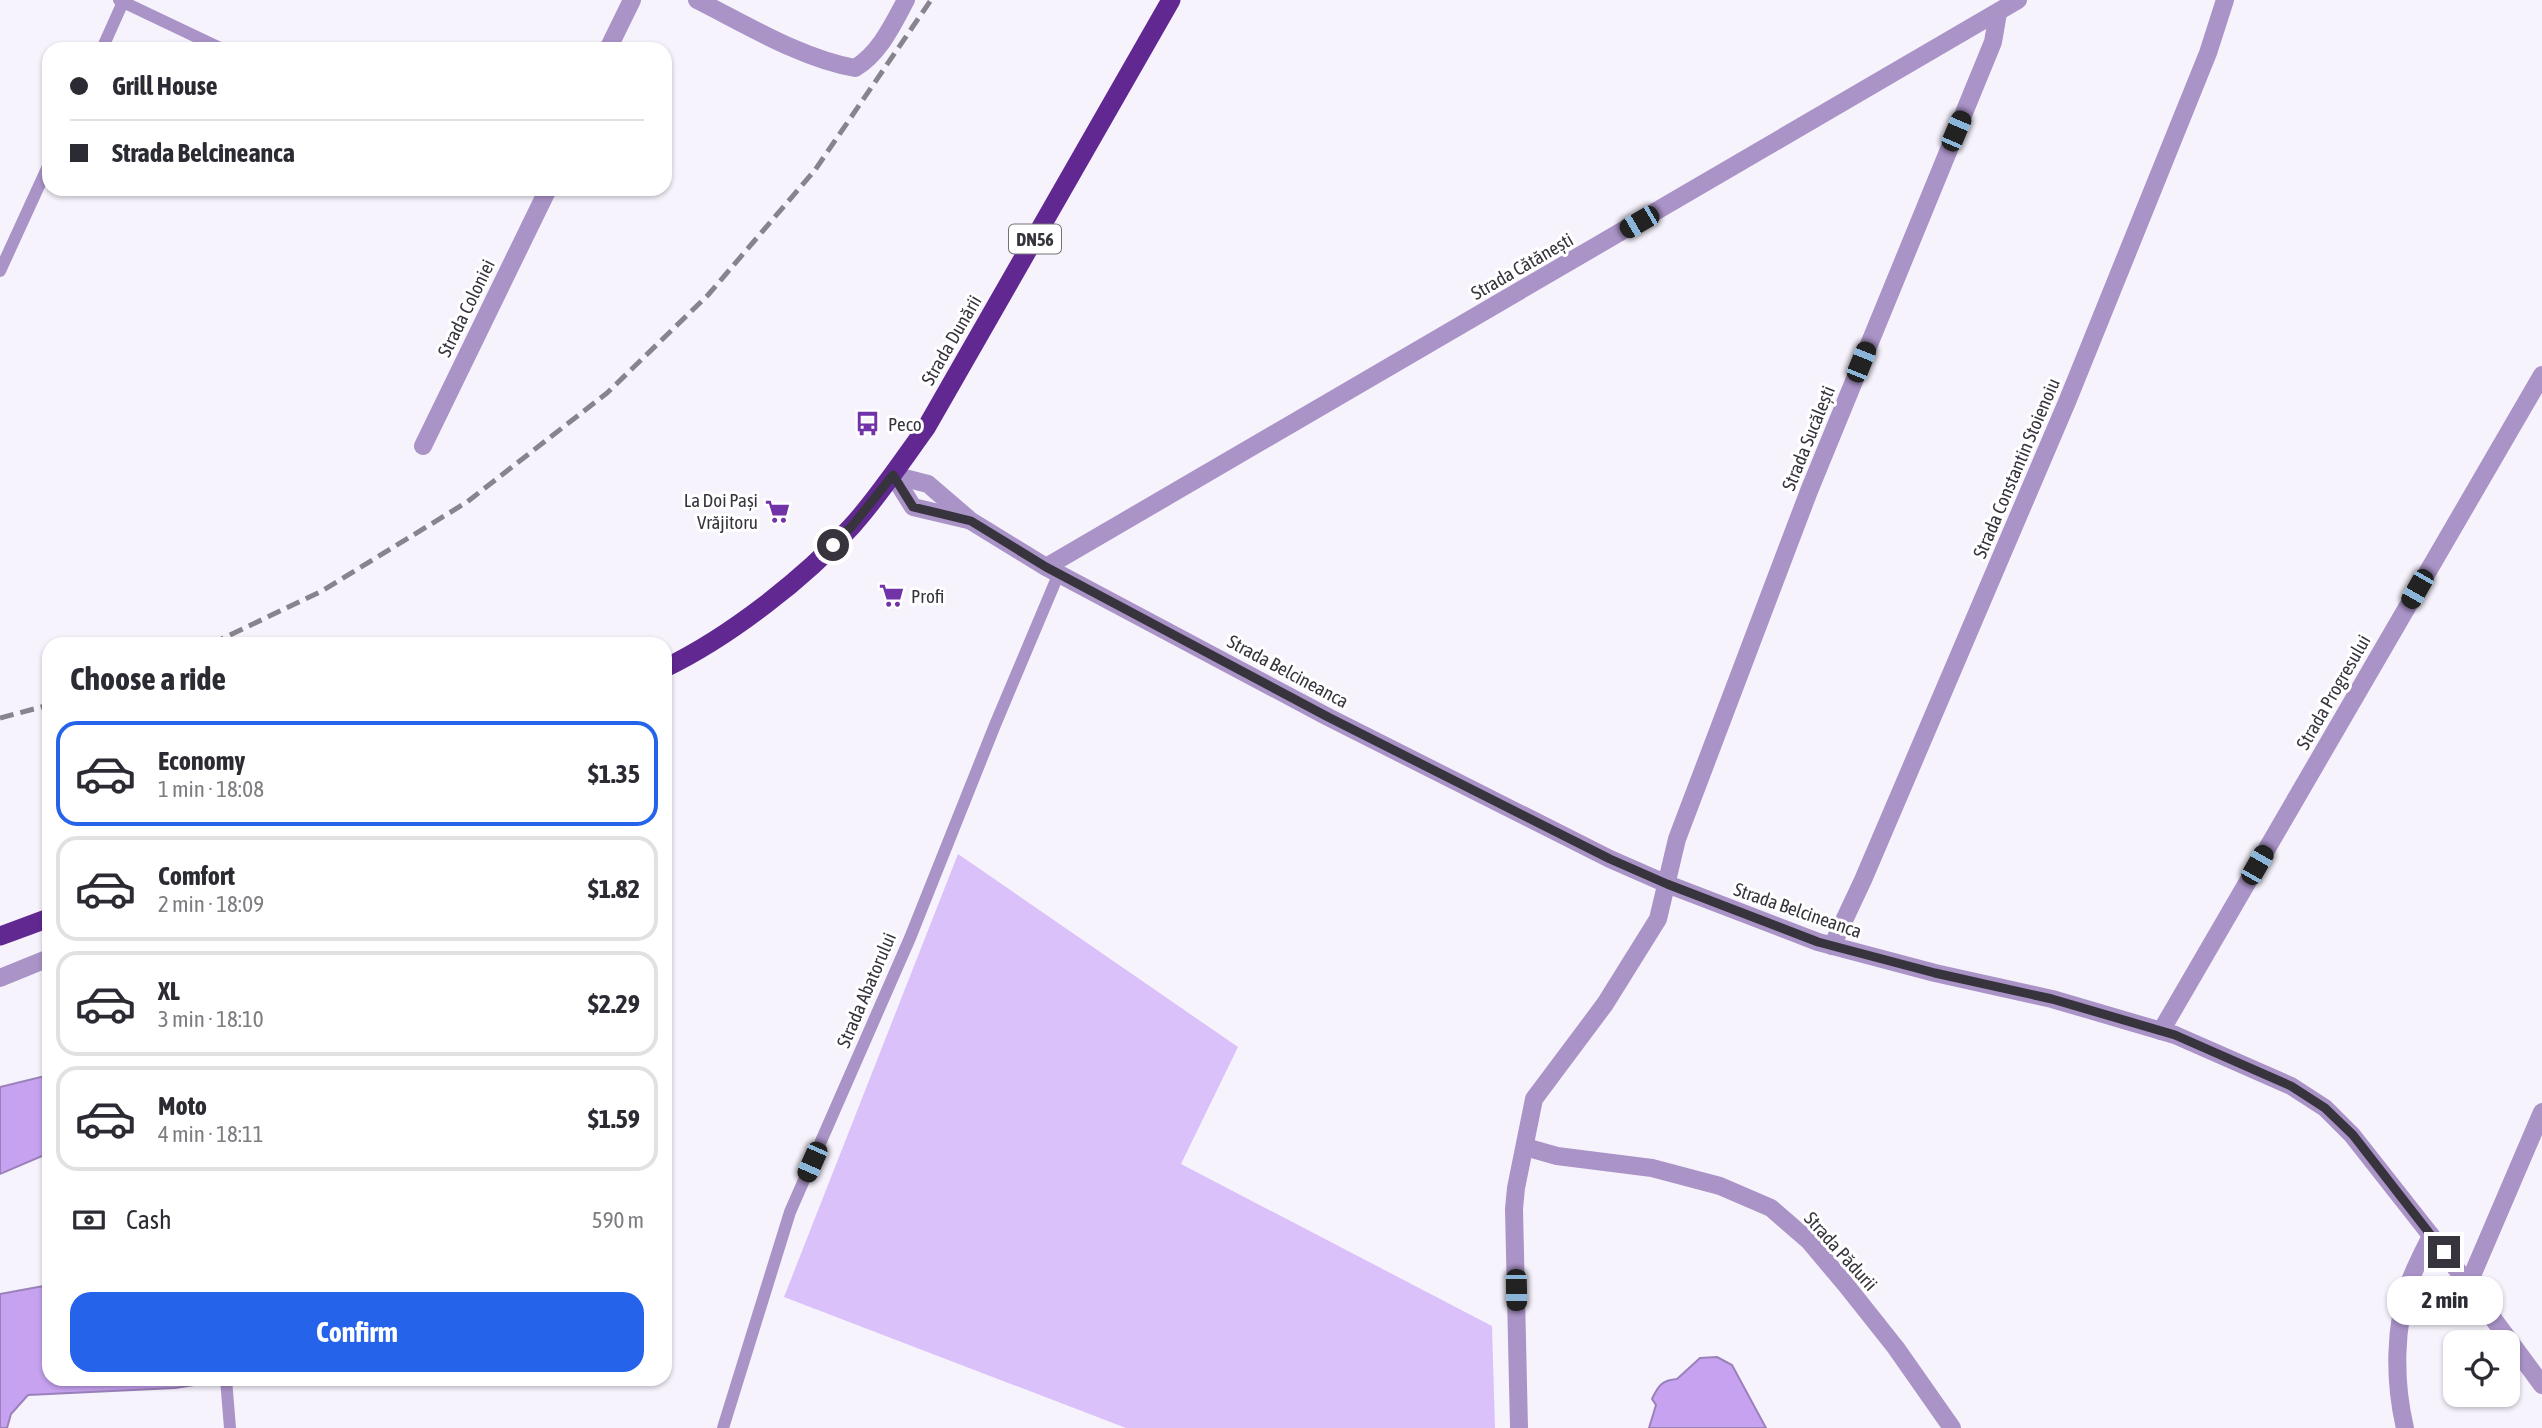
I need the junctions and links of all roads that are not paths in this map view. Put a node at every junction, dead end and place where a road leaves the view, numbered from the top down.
1 (632, 0) edge
2 (697, 0) edge
3 (906, 0) edge
4 (1171, 0) edge
5 (2018, 0) edge
6 (2225, 0) edge
7 (121, 1) edge
8 (1998, 13) junction
9 (105, 42) edge
10 (207, 42) edge
11 (611, 42) edge
12 (42, 179) edge
13 (545, 196) edge
14 (0, 271) edge
15 (2542, 375) edge
16 (423, 446) dead end
17 (893, 475) junction
18 (971, 521) junction
19 (1052, 570) junction
20 (672, 664) edge
21 (1667, 884) junction
22 (42, 921) edge
23 (0, 936) edge
24 (1832, 946) junction
25 (42, 960) edge
26 (0, 978) edge
27 (2161, 1031) junction
28 (2542, 1112) edge
29 (1525, 1147) junction
30 (2431, 1236) junction
31 (2468, 1285) junction
32 (2542, 1385) edge
33 (227, 1386) edge
34 (230, 1428) edge
35 (723, 1428) edge
36 (1519, 1428) edge
37 (1952, 1428) edge
38 (2405, 1428) edge

1 - 11 street
2 - 3 street
4 - 17 highway, Strada Dunării / DN56
5 - 8 street, Strada Cătănești
6 - 24 street, Strada Constantin Stoienoiu
7 - 9 lane
7 - 10 lane
8 - 19 street, Strada Cătănești
8 - 21 street, Strada Sucălești
12 - 14 lane
13 - 16 street, Strada Coloniei
15 - 27 street, Strada Progresului
17 - 18 street, Strada Belcineanca
17 - 18 street, Strada Belcineanca
17 - 20 highway, Strada Dunării / DN56
18 - 19 street, Strada Belcineanca
19 - 21 street, Strada Belcineanca
19 - 35 lane, Strada Abatorului
21 - 24 street, Strada Belcineanca
21 - 29 street, Strada Sucălești
22 - 23 highway
24 - 27 street, Strada Belcineanca
25 - 26 street
27 - 30 street, Strada Belcineanca
28 - 31 street
29 - 36 street, Strada Sucălești
29 - 37 street, Strada Pădurii
30 - 31 street, Strada Belcineanca
30 - 38 street
31 - 32 street, Strada Belcineanca
33 - 34 lane

